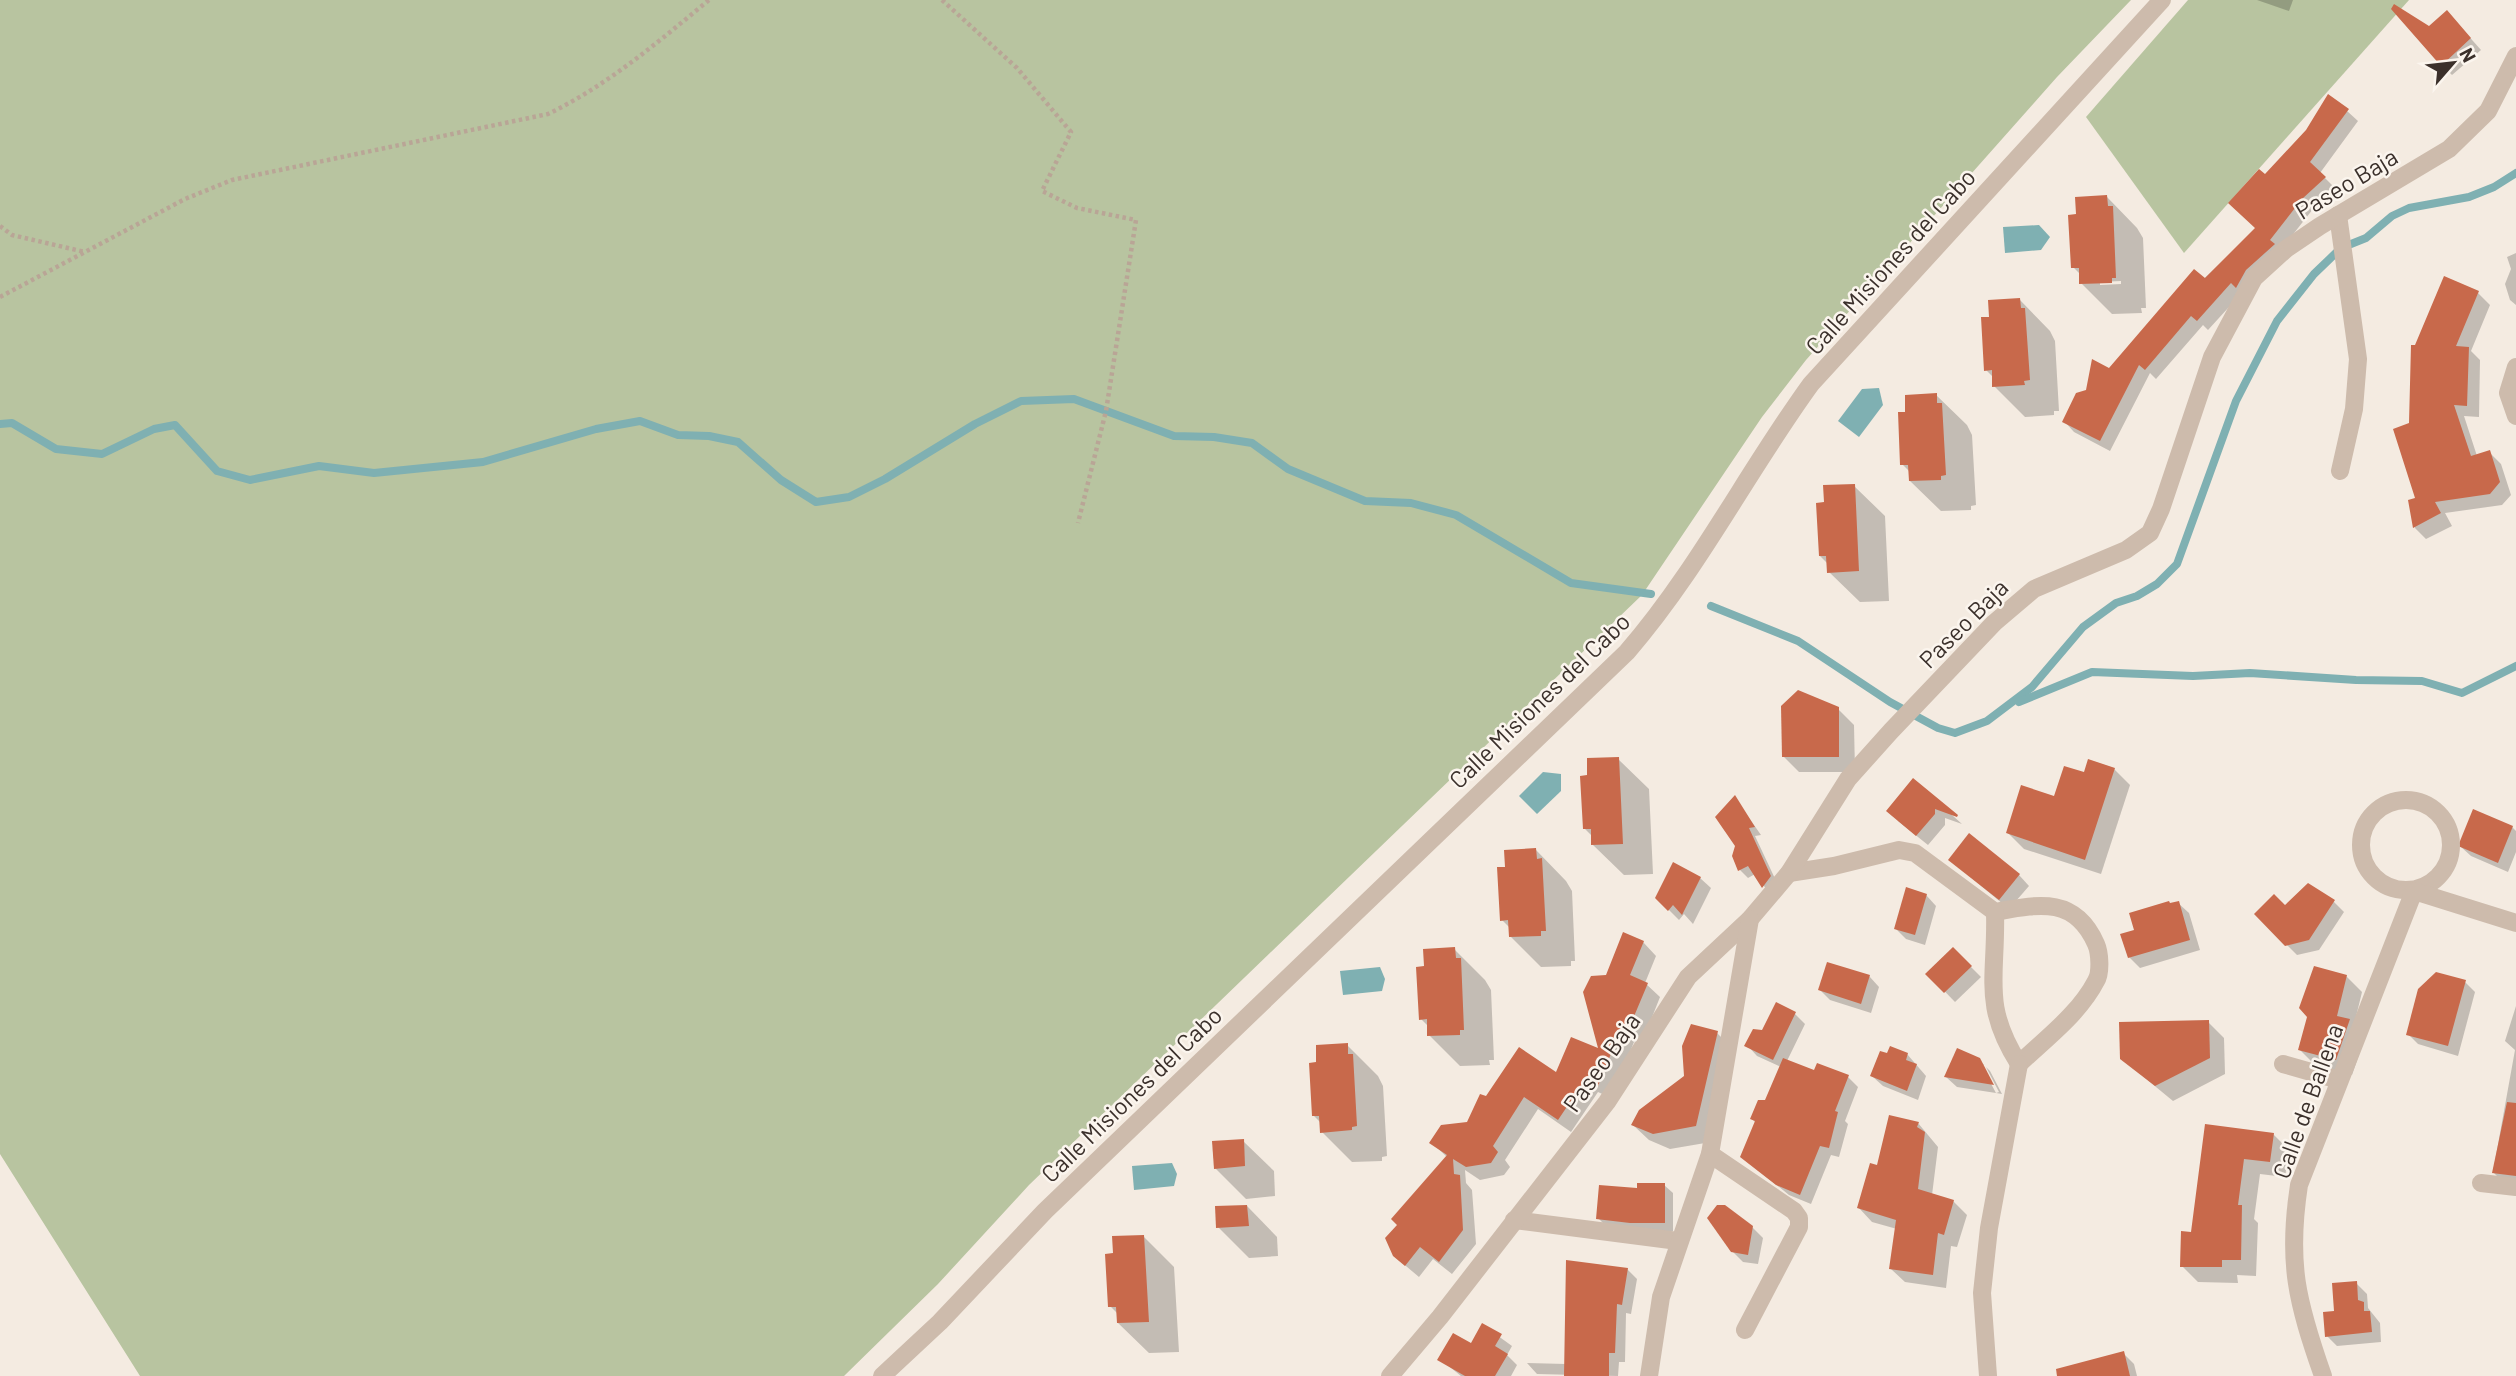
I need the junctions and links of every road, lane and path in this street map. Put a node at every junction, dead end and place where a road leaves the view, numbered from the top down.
1 (709, 0) edge
2 (942, 0) edge
3 (2162, 0) edge
4 (2516, 56) edge
5 (2338, 215) junction
6 (0, 226) edge
7 (86, 252) junction
8 (0, 298) edge
9 (2516, 367) edge
10 (2516, 416) edge
11 (2340, 471) dead end
12 (1078, 523) dead end
13 (1789, 873) junction
14 (2414, 891) junction
15 (1995, 912) junction
16 (1750, 919) junction
17 (2516, 923) edge
18 (2283, 1064) dead end
19 (2019, 1065) junction
20 (2339, 1080) junction
21 (1710, 1154) junction
22 (2481, 1183) dead end
23 (2516, 1187) edge
24 (1514, 1220) junction
25 (1678, 1241) junction
26 (1745, 1330) dead end
27 (882, 1376) edge
28 (1390, 1376) edge
29 (1649, 1376) edge
30 (1988, 1376) edge
31 (2323, 1376) edge

1 - 7 path
2 - 12 path
3 - 27 street, Calle Misiones del Cabo
4 - 5 street, Paseo Baja
5 - 11 street
5 - 13 street, Paseo Baja
6 - 7 path
7 - 8 path
9 - 10 street
13 - 15 street
13 - 16 street, Paseo Baja
14 - 14 street
14 - 17 street
14 - 20 street, Calle de Ballena
15 - 19 street
15 - 19 street
16 - 21 street
16 - 24 street, Paseo Baja
18 - 20 street
19 - 30 street
20 - 31 street, Calle de Ballena
21 - 25 street
21 - 26 street
22 - 23 street
24 - 25 street
24 - 28 street, Paseo Baja
25 - 29 street

